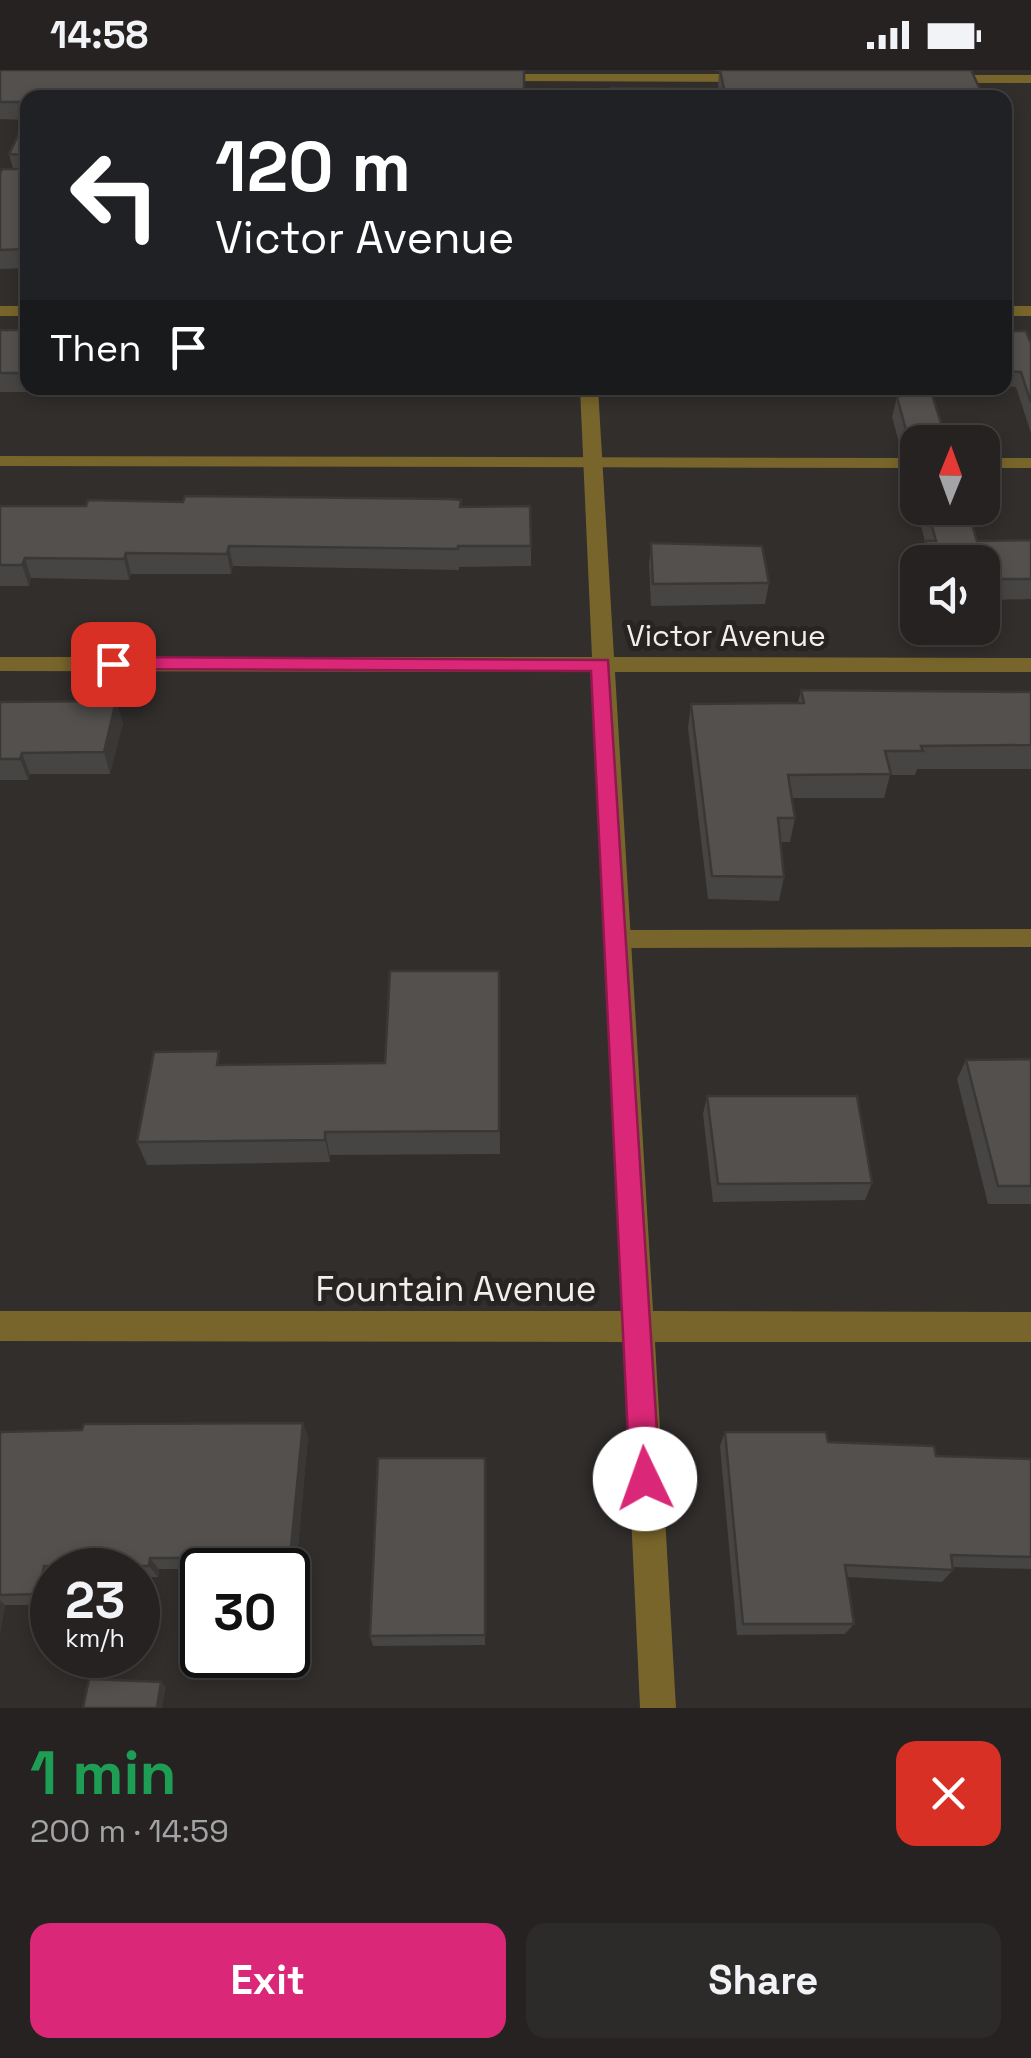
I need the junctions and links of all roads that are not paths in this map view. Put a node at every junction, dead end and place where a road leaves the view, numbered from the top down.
1 (569, 74) edge
2 (471, 78) edge
3 (762, 78) edge
4 (916, 78) edge
5 (1031, 79) edge
6 (590, 395) edge
7 (0, 460) edge
8 (595, 462) junction
9 (900, 462) edge
10 (1000, 463) edge
11 (1031, 463) edge
12 (0, 664) edge
13 (601, 665) junction
14 (1031, 665) edge
15 (1031, 938) edge
16 (616, 939) junction
17 (0, 1326) edge
18 (637, 1327) junction
19 (1031, 1327) edge
20 (658, 1708) edge

1 - 2 street
1 - 3 street
4 - 5 street
6 - 8 street
7 - 8 lane
8 - 9 lane
8 - 13 street
10 - 11 lane
12 - 13 street, Victor Avenue
13 - 14 street, Victor Avenue
13 - 16 street
15 - 16 lane
16 - 18 street
17 - 18 street, Fountain Avenue
18 - 19 street, Fountain Avenue
18 - 20 street

